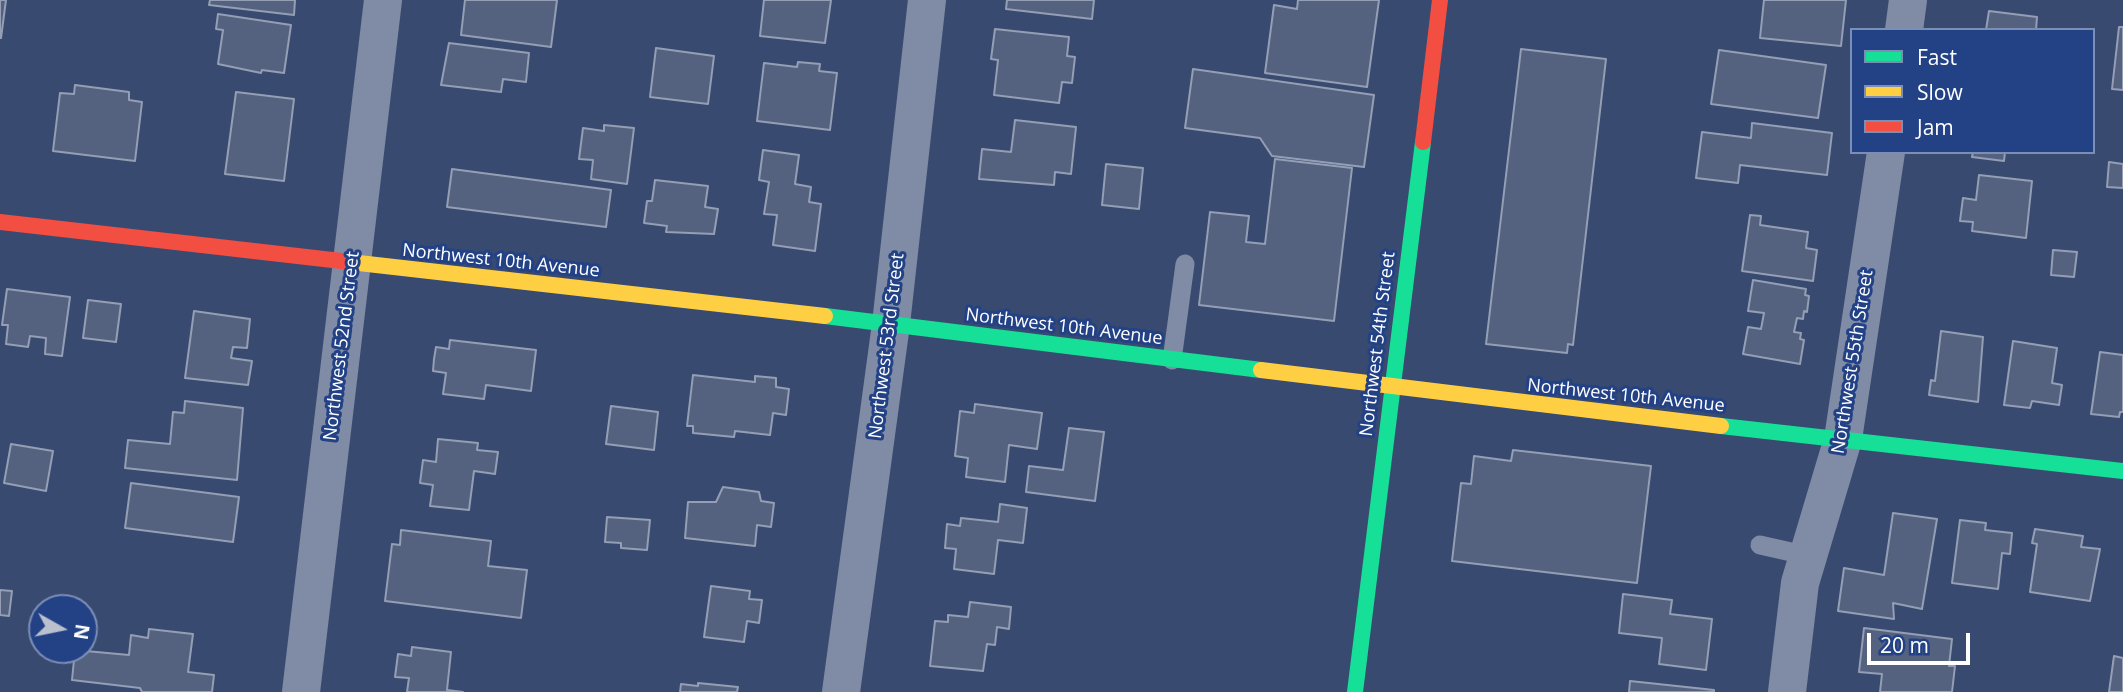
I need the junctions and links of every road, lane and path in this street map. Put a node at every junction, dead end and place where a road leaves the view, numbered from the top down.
1 (383, 0) edge
2 (927, 0) edge
3 (1440, 0) edge
4 (1908, 0) edge
5 (1904, 28) edge
6 (1886, 154) edge
7 (0, 222) edge
8 (352, 263) junction
9 (1185, 264) dead end
10 (891, 324) junction
11 (1172, 360) junction
12 (1392, 388) junction
13 (1843, 439) junction
14 (2123, 471) edge
15 (1760, 545) dead end
16 (1809, 556) junction
17 (301, 692) edge
18 (841, 692) edge
19 (1355, 692) edge
20 (1787, 692) edge

1 - 8 street, Northwest 52nd Street
2 - 10 street, Northwest 53rd Street
3 - 12 street, Northwest 54th Street
4 - 5 street
6 - 13 street, Northwest 55th Street
7 - 8 street, Northwest 10th Avenue
8 - 10 street, Northwest 10th Avenue
8 - 17 street, Northwest 52nd Street
9 - 11 lane
10 - 11 street, Northwest 10th Avenue
10 - 18 street, Northwest 53rd Street
11 - 12 street, Northwest 10th Avenue
12 - 13 street, Northwest 10th Avenue
12 - 19 street, Northwest 54th Street
13 - 14 street, Northwest 10th Avenue
13 - 16 street, Northwest 55th Street
15 - 16 lane
16 - 20 street, Northwest 55th Street

